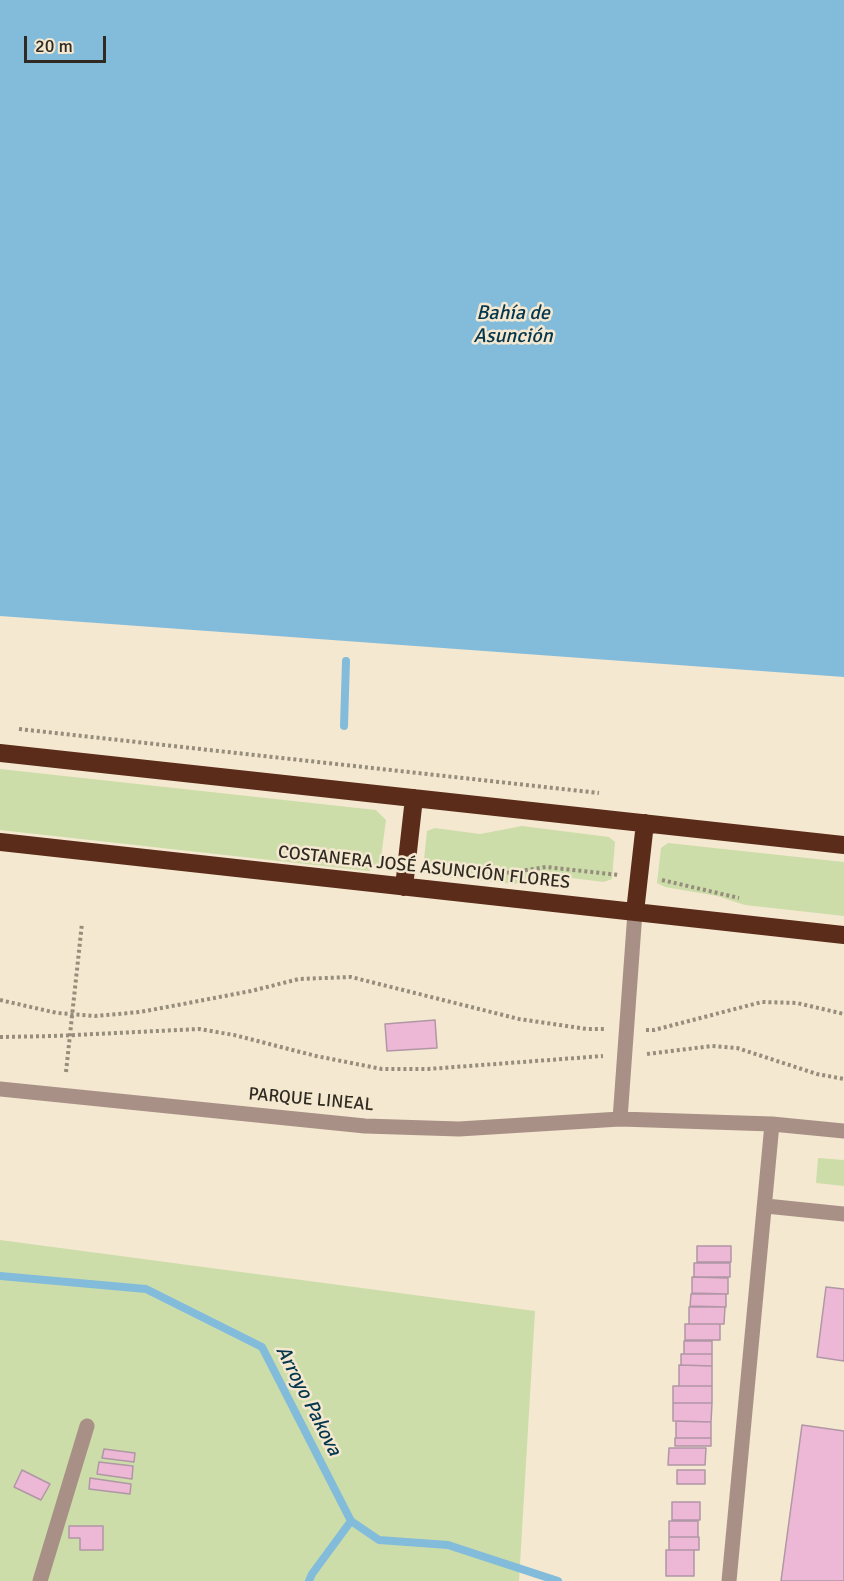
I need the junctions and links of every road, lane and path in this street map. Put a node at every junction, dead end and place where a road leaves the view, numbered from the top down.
1 (11, 729) dead end
2 (0, 753) edge
3 (601, 793) dead end
4 (414, 798) junction
5 (645, 823) junction
6 (0, 842) edge
7 (844, 845) edge
8 (404, 887) junction
9 (635, 912) junction
10 (82, 923) dead end
11 (844, 935) edge
12 (0, 1000) edge
13 (73, 1014) junction
14 (844, 1014) edge
15 (626, 1029) junction
16 (70, 1035) junction
17 (0, 1037) edge
18 (624, 1055) junction
19 (66, 1072) dead end
20 (844, 1079) edge
21 (0, 1089) edge
22 (620, 1119) junction
23 (772, 1124) junction
24 (844, 1131) edge
25 (766, 1206) junction
26 (844, 1214) edge
27 (87, 1426) dead end
28 (40, 1581) edge
29 (729, 1581) edge

1 - 3 path
2 - 4 highway
4 - 5 highway
4 - 8 highway
5 - 7 highway
5 - 9 highway
6 - 8 highway, COSTANERA JOSÉ ASUNCIÓN FLORES
8 - 9 highway, COSTANERA JOSÉ ASUNCIÓN FLORES
9 - 11 highway, COSTANERA JOSÉ ASUNCIÓN FLORES
9 - 15 street
10 - 13 path
12 - 13 path
13 - 15 path
13 - 16 path
14 - 15 path
15 - 18 street
16 - 17 path
16 - 18 path
16 - 19 path
18 - 20 path
18 - 22 street
21 - 22 street, PARQUE LINEAL
22 - 23 street, PARQUE LINEAL
23 - 24 street, PARQUE LINEAL
23 - 25 street
25 - 26 street
25 - 29 street
27 - 28 street

